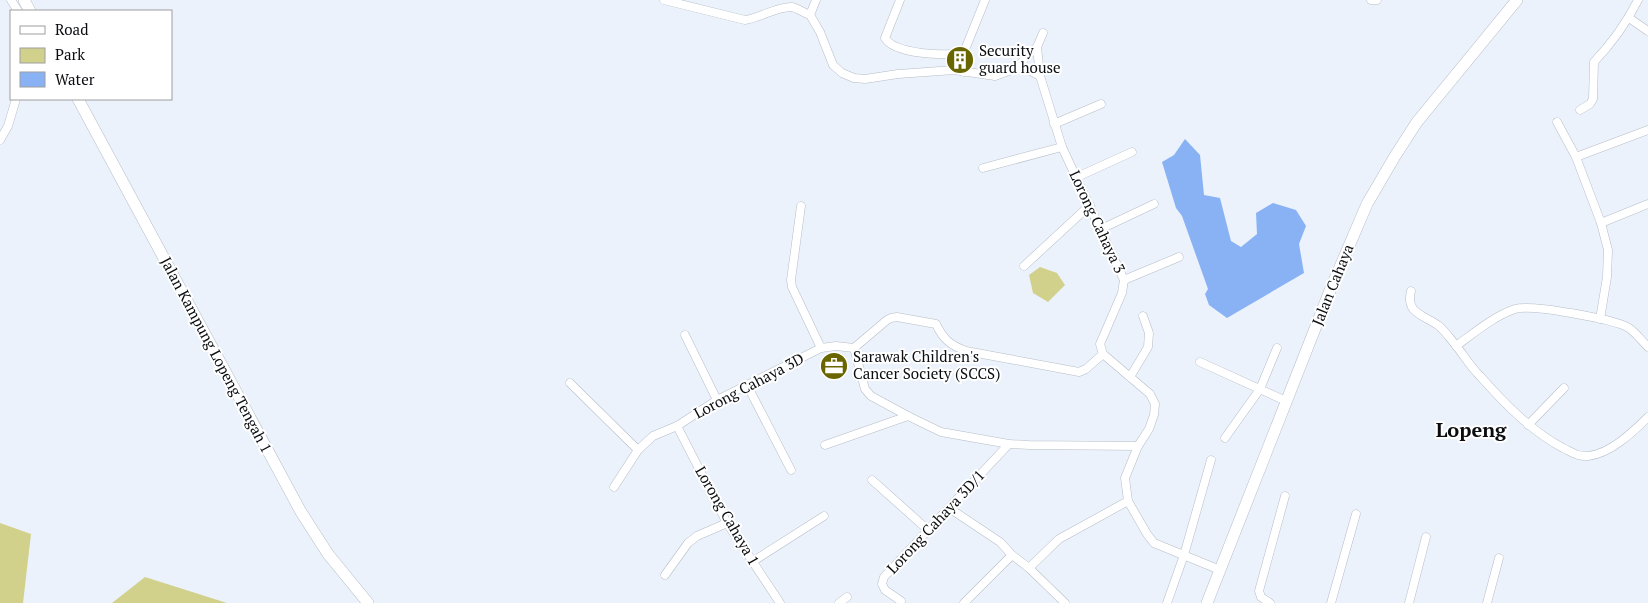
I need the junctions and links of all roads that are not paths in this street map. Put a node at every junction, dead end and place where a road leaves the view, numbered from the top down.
1 (664, 0) edge
2 (816, 0) edge
3 (900, 0) edge
4 (985, 0) edge
5 (1371, 0) edge
6 (1377, 0) edge
7 (1638, 0) edge
8 (1512, 1) edge
9 (810, 15) junction
10 (1629, 18) junction
11 (1648, 31) edge
12 (1043, 33) dead end
13 (1037, 46) junction
14 (960, 53) junction
15 (1018, 68) junction
16 (954, 70) junction
17 (964, 72) junction
18 (1040, 76) junction
19 (16, 100) edge
20 (79, 100) edge
21 (1100, 104) dead end
22 (1580, 110) dead end
23 (1557, 122) dead end
24 (1054, 124) junction
25 (1648, 130) edge
26 (0, 140) edge
27 (1062, 147) junction
28 (1132, 152) dead end
29 (1576, 157) junction
30 (983, 168) dead end
31 (1076, 177) junction
32 (1154, 204) dead end
33 (1648, 204) edge
34 (1090, 205) junction
35 (801, 206) dead end
36 (1601, 223) junction
37 (1102, 229) junction
38 (1179, 257) dead end
39 (1024, 266) dead end
40 (1124, 280) junction
41 (1410, 291) dead end
42 (1143, 316) dead end
43 (1600, 319) junction
44 (685, 336) dead end
45 (1456, 346) junction
46 (1648, 347) edge
47 (821, 348) junction
48 (854, 348) junction
49 (1276, 348) dead end
50 (1103, 354) junction
51 (1200, 362) dead end
52 (1130, 377) junction
53 (570, 382) dead end
54 (747, 385) junction
55 (1564, 388) dead end
56 (1260, 389) junction
57 (717, 400) junction
58 (1286, 401) junction
59 (908, 416) junction
60 (1648, 417) edge
61 (1528, 425) junction
62 (677, 426) junction
63 (1225, 438) dead end
64 (1009, 444) junction
65 (824, 445) dead end
66 (1138, 446) junction
67 (638, 450) junction
68 (1211, 460) dead end
69 (791, 470) dead end
70 (872, 480) dead end
71 (614, 487) dead end
72 (1285, 496) dead end
73 (1128, 501) junction
74 (949, 508) junction
75 (1356, 514) dead end
76 (824, 516) dead end
77 (727, 523) junction
78 (928, 530) junction
79 (1426, 538) dead end
80 (1012, 555) junction
81 (1184, 556) junction
82 (1499, 558) dead end
83 (752, 562) junction
84 (1029, 568) junction
85 (1220, 570) junction
86 (665, 575) dead end
87 (847, 597) dead end
88 (901, 601) dead end
89 (368, 603) edge
90 (780, 603) edge
91 (839, 603) edge
92 (964, 603) edge
93 (1065, 603) edge
94 (1167, 603) edge
95 (1207, 603) edge
96 (1270, 603) edge
97 (1330, 603) edge
98 (1409, 603) edge
99 (1487, 603) edge

1 - 9 street
2 - 9 street
3 - 14 street
4 - 14 street
5 - 6 street
7 - 10 street
8 - 58 street, Jalan Cahaya
9 - 16 street
10 - 11 street
10 - 22 street
12 - 13 street
13 - 15 street
13 - 18 street, Lorong Cahaya 3
14 - 16 street
14 - 17 street
15 - 17 street
15 - 18 street
16 - 17 street
18 - 24 street, Lorong Cahaya 3
19 - 26 street
20 - 89 street, Jalan Kampung Lopeng Tengah 1
21 - 24 street
23 - 29 street
24 - 27 street, Lorong Cahaya 3
25 - 29 street
27 - 30 street
27 - 31 street, Lorong Cahaya 3
28 - 31 street
29 - 36 street
31 - 34 street, Lorong Cahaya 3
32 - 37 street
33 - 36 street
34 - 37 street, Lorong Cahaya 3
34 - 39 street
35 - 47 street
36 - 43 street
37 - 40 street, Lorong Cahaya 3
38 - 40 street
40 - 50 street, Lorong Cahaya 3
41 - 45 street
42 - 52 street
43 - 45 street
43 - 46 street
44 - 57 street
45 - 61 street
47 - 48 street, Lorong Cahaya 3D
47 - 54 street, Lorong Cahaya 3D
48 - 50 street
48 - 59 street
49 - 56 street
50 - 52 street
51 - 56 street
52 - 66 street
53 - 67 street
54 - 57 street, Lorong Cahaya 3D
54 - 69 street
55 - 61 street
56 - 58 street
56 - 63 street
57 - 62 street, Lorong Cahaya 3D
58 - 85 street, Jalan Cahaya
59 - 64 street
59 - 65 street
60 - 61 street
62 - 67 street, Lorong Cahaya 3D
62 - 77 street, Lorong Cahaya 1
64 - 66 street
64 - 74 street, Lorong Cahaya 3D/1
66 - 73 street
67 - 71 street, Lorong Cahaya 3D
68 - 81 street
70 - 78 street
72 - 96 street
73 - 81 street
73 - 84 street
74 - 78 street, Lorong Cahaya 3D/1
74 - 80 street
75 - 97 street
76 - 83 street
77 - 83 street, Lorong Cahaya 1
77 - 86 street
78 - 88 street, Lorong Cahaya 3D/1
79 - 98 street
80 - 84 street
80 - 92 street
81 - 85 street
81 - 94 street
82 - 99 street
83 - 90 street, Lorong Cahaya 1
84 - 93 street
85 - 95 street, Jalan Cahaya
87 - 91 street

